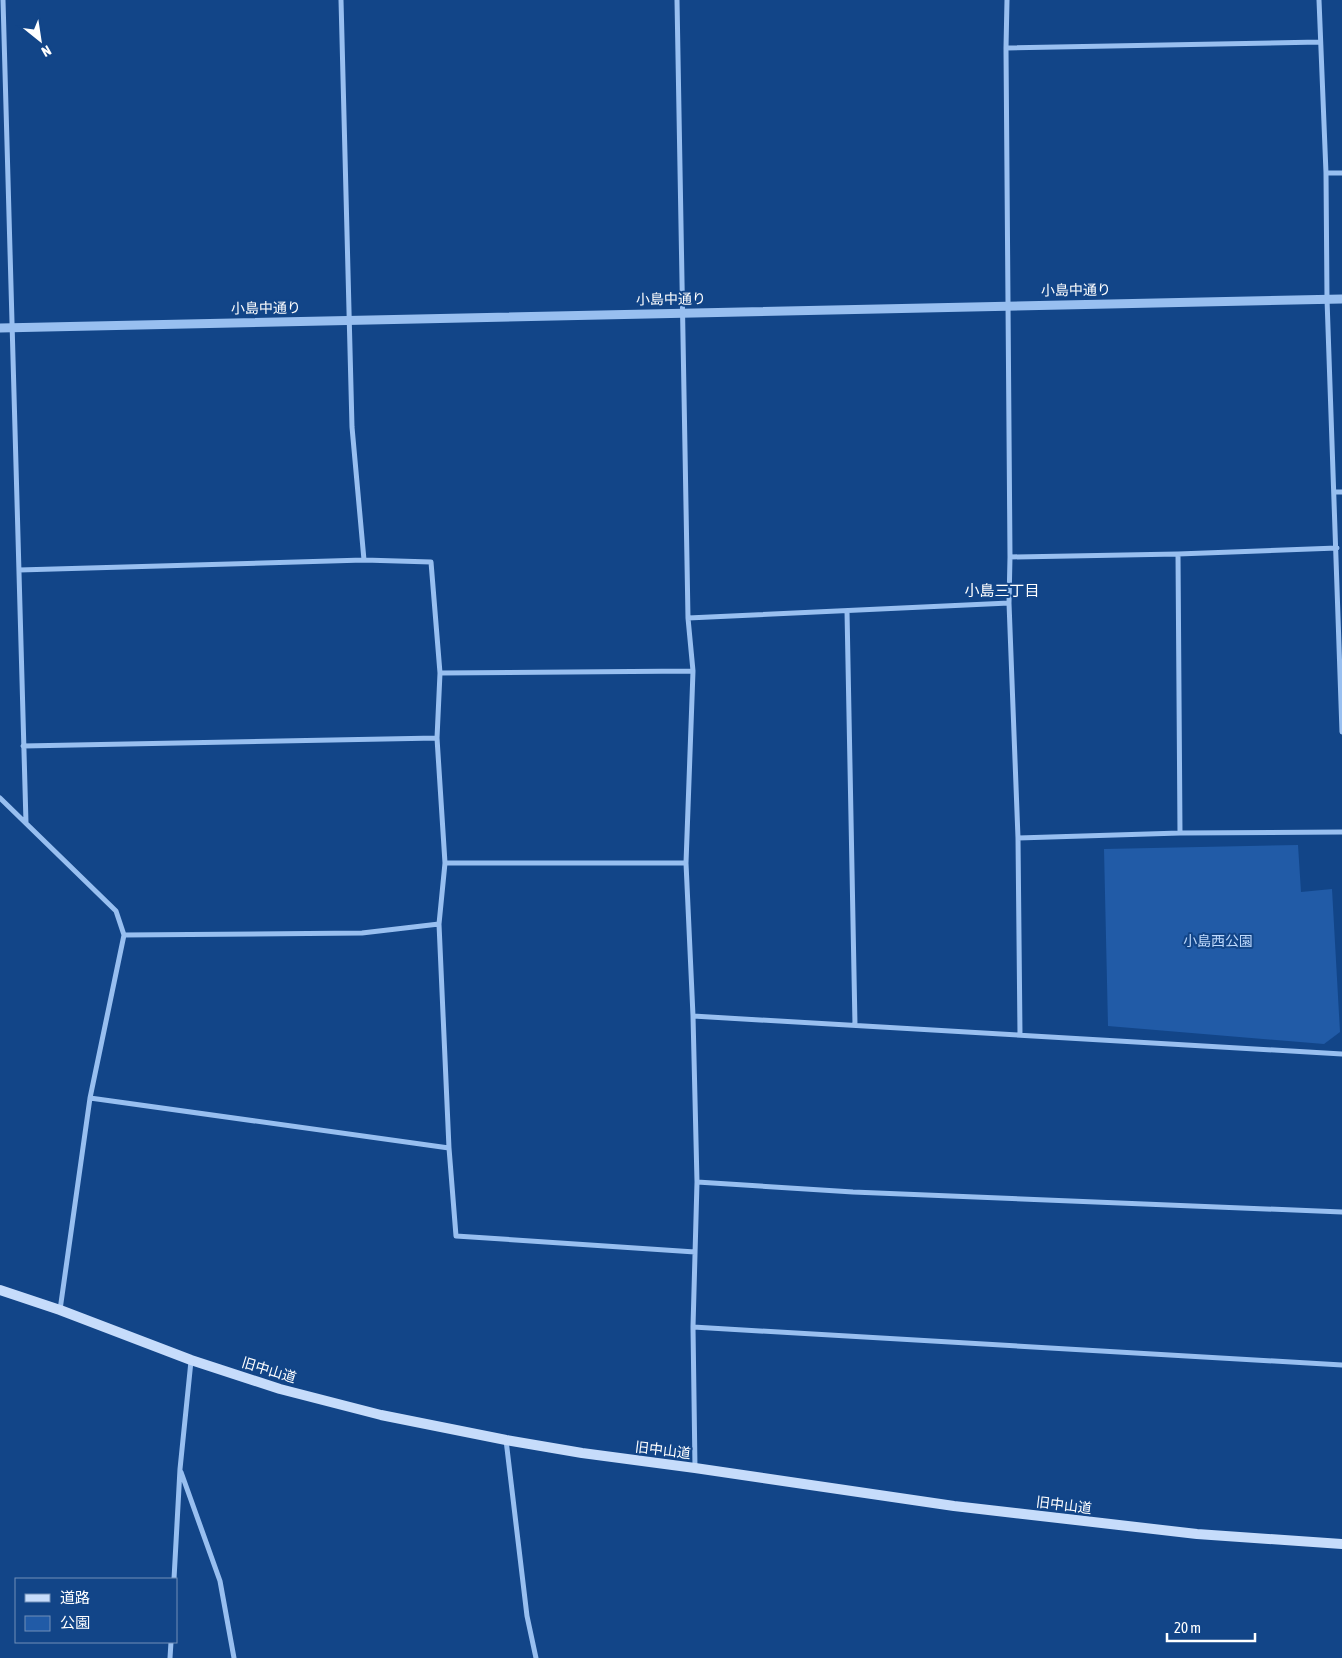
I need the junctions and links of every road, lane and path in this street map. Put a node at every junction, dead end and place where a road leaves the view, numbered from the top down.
1 (3, 0) edge
2 (341, 0) edge
3 (676, 0) edge
4 (1007, 0) edge
5 (1319, 0) edge
6 (1320, 42) junction
7 (1006, 48) junction
8 (1342, 172) edge
9 (1326, 173) junction
10 (1327, 299) junction
11 (1342, 299) edge
12 (1008, 305) junction
13 (682, 313) junction
14 (349, 320) junction
15 (0, 328) edge
16 (13, 328) junction
17 (1334, 492) junction
18 (1342, 492) edge
19 (1337, 548) junction
20 (1178, 554) junction
21 (1010, 557) junction
22 (364, 560) junction
23 (19, 570) junction
24 (1009, 603) junction
25 (847, 611) junction
26 (688, 618) junction
27 (692, 671) junction
28 (440, 673) junction
29 (1342, 732) edge
30 (437, 738) junction
31 (23, 746) junction
32 (0, 798) edge
33 (26, 823) junction
34 (1342, 832) edge
35 (1180, 833) junction
36 (1018, 838) junction
37 (445, 862) junction
38 (686, 863) junction
39 (439, 924) junction
40 (124, 935) junction
41 (693, 1016) junction
42 (855, 1026) junction
43 (1020, 1036) junction
44 (1342, 1054) edge
45 (90, 1098) junction
46 (449, 1148) junction
47 (697, 1182) junction
48 (1342, 1212) edge
49 (695, 1252) junction
50 (0, 1290) edge
51 (60, 1310) junction
52 (693, 1327) junction
53 (191, 1360) junction
54 (1342, 1366) edge
55 (506, 1440) junction
56 (695, 1468) junction
57 (180, 1470) junction
58 (1342, 1544) edge
59 (174, 1578) edge
60 (171, 1643) edge
61 (170, 1658) edge
62 (234, 1658) edge
63 (536, 1658) edge

1 - 16 street
2 - 14 street
3 - 13 street
4 - 7 street
5 - 6 street
6 - 7 street
6 - 9 street
7 - 12 street
8 - 9 street
9 - 10 street
10 - 11 street, 小島中通り
10 - 12 street, 小島中通り
10 - 17 street
12 - 13 street, 小島中通り
12 - 21 street
13 - 14 street, 小島中通り
13 - 26 street
14 - 16 street, 小島中通り
14 - 22 street
15 - 16 street, 小島中通り
16 - 23 street
17 - 18 street
17 - 19 street
19 - 20 street
19 - 29 street
20 - 21 street
20 - 35 street
21 - 24 street
22 - 23 street
22 - 28 street
23 - 31 street
24 - 25 street
24 - 36 street
25 - 26 street
25 - 42 street
26 - 27 street
27 - 28 street
27 - 38 street
28 - 30 street
30 - 31 street
30 - 37 street
31 - 33 street
32 - 33 street
33 - 40 street
34 - 35 street
35 - 36 street
36 - 43 street
37 - 38 street
37 - 39 street
38 - 41 street
39 - 40 street
39 - 46 street
40 - 45 street
41 - 42 street
41 - 47 street
42 - 43 street
43 - 44 street
45 - 46 street
45 - 51 street
46 - 49 street
47 - 48 street
47 - 49 street
49 - 52 street
50 - 51 main road, 旧中山道
51 - 53 main road, 旧中山道
52 - 54 street
52 - 56 street
53 - 55 main road, 旧中山道
53 - 57 street
55 - 56 main road, 旧中山道
55 - 63 street
56 - 58 main road, 旧中山道
57 - 59 street
57 - 62 street
60 - 61 street

